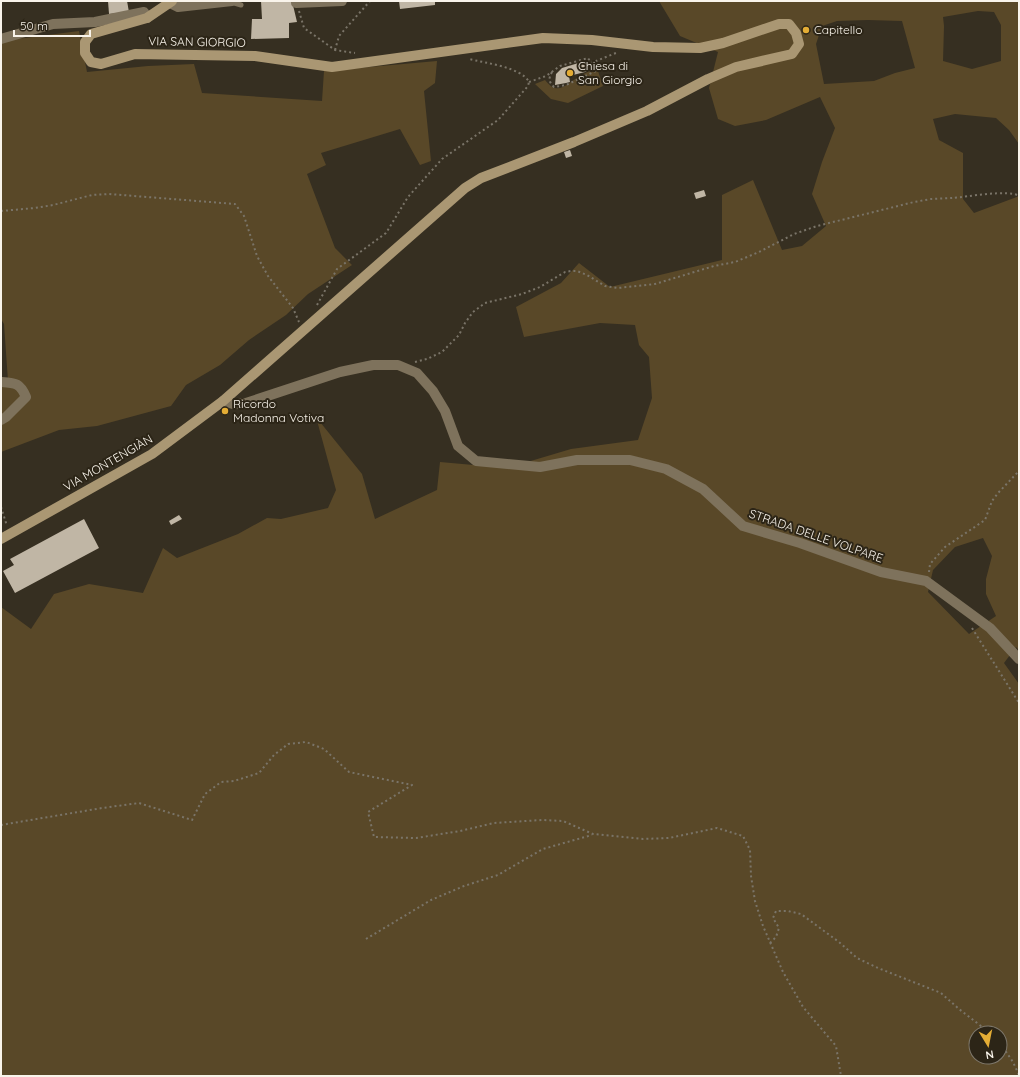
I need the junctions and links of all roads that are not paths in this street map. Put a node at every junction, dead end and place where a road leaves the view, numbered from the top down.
1 (342, 1) edge
2 (171, 2) edge
3 (296, 2) edge
4 (234, 3) edge
5 (147, 18) junction
6 (1, 39) edge
7 (623, 44) joint
8 (1, 382) edge
9 (223, 401) junction
10 (1, 420) edge
11 (6, 537) edge
12 (1019, 659) edge

1 - 3 street
2 - 4 street
2 - 5 street, VIA SAN GIORGIO
5 - 6 street
5 - 7 street, VIA SAN GIORGIO
7 - 9 street, VIA MONTENGIÀN
8 - 10 street
9 - 11 street, VIA MONTENGIÀN
9 - 12 street, STRADA DELLE VOLPARE

